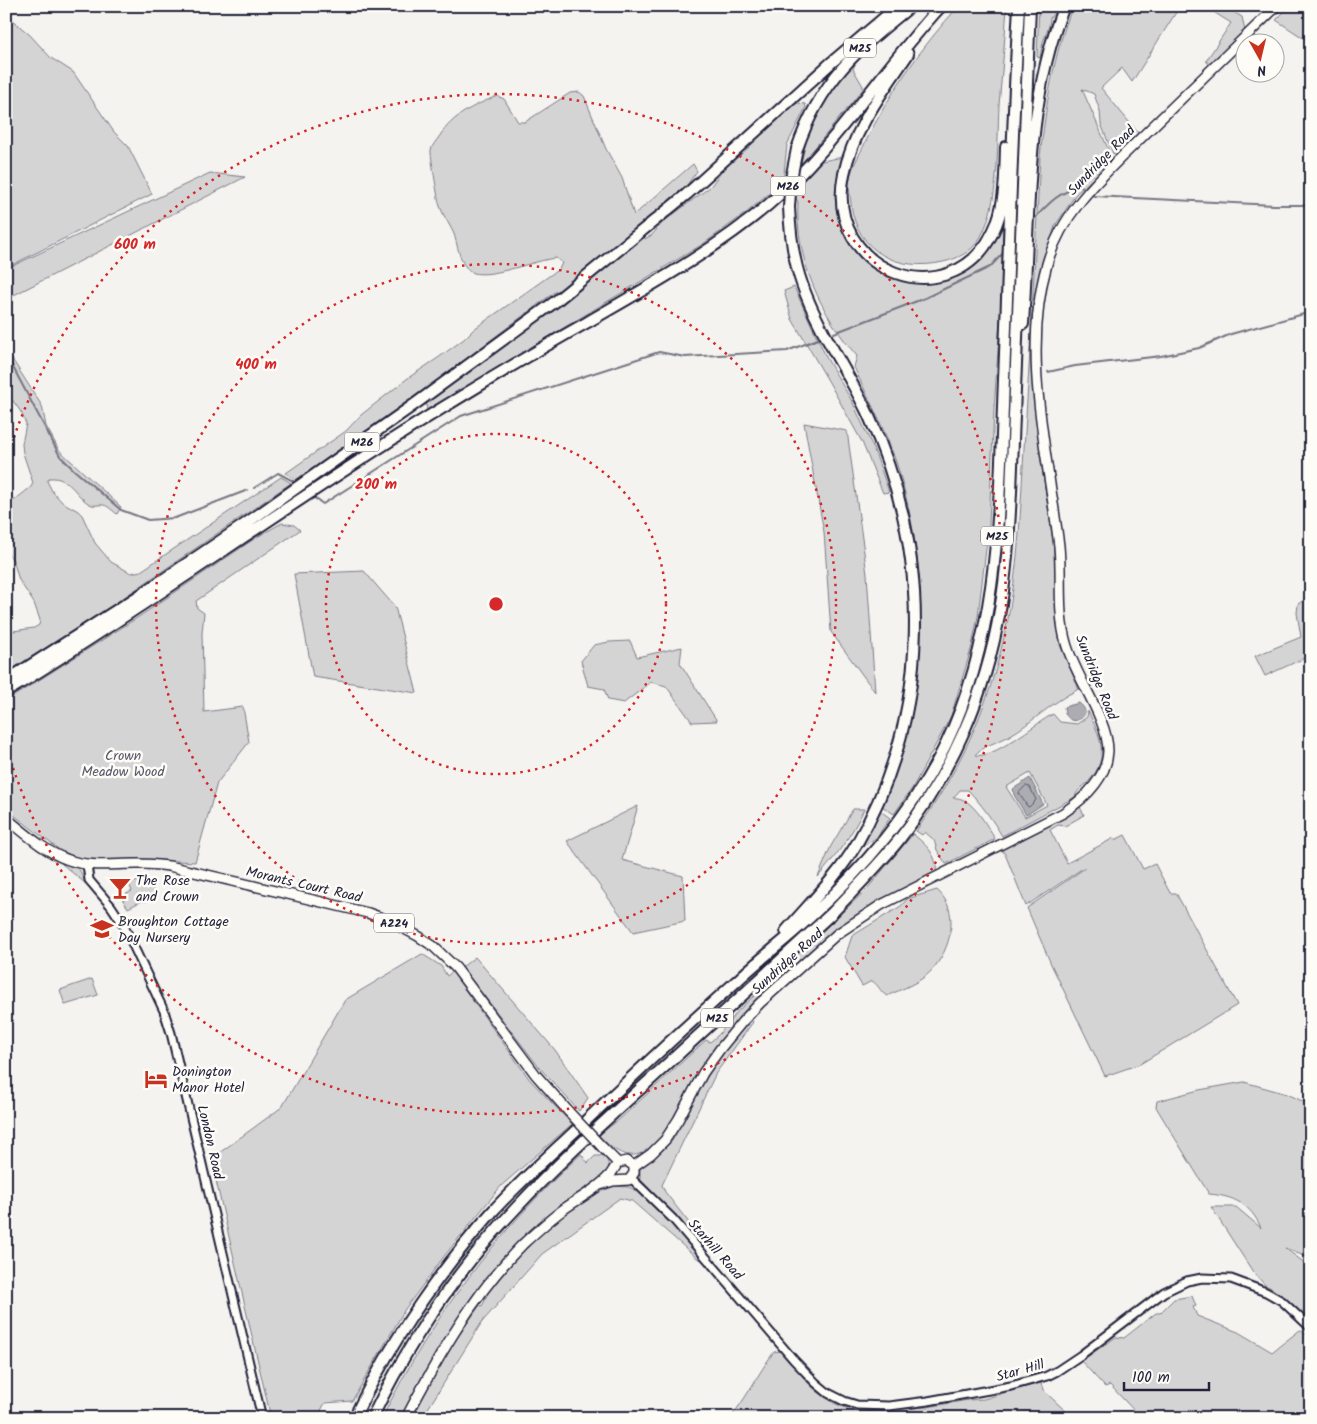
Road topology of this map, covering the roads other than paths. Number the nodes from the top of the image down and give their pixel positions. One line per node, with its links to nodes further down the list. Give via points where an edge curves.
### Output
1 (898, 6): 10 (highway, M26, via 687,194 556,301 257,516)
2 (911, 6): 14 (highway, M25, bridge, via 865,43 835,75 812,112 797,149 789,207 792,248 803,285 877,434 899,498 908,536 915,603 910,687 901,732 868,822 836,874)
3 (1019, 6): 8 (highway, M25)
4 (1030, 6): 9 (highway, M25)
5 (1064, 6): 9 (highway, M25, via 1046,65 1035,131 1020,379)
6 (1277, 6): 16 (main road, Sundridge Road, via 1087,192 1062,227 1047,263 1038,309 1037,374 1059,546 1063,626 1070,656 1096,712 1108,750 1104,768 1095,785 1063,813 882,905 837,934 742,1022 703,1074 665,1140)
7 (939, 9): 8 (highway, M25, via 866,120 854,143 844,175 842,201 849,231 867,256 893,272 923,278 946,274 973,259 992,235 1003,198); 11 (highway, M26, via 807,167 767,205 732,232 663,278 395,438)
8 (1017, 46): 14 (highway, M25, via 998,524 991,592 978,659 946,744 908,808 854,874)
9 (1013, 432): 23 (highway, M25, via 1006,564 993,647 966,728 927,800 899,840 847,897 576,1148 495,1230 421,1330)
10 (6, 681)
11 (6, 692)
12 (6, 818): 13 (main road, A224, via 56,854)
13 (87, 864): 15 (main road, Morants Court Road / A224, bridge, via 169,866 368,913 404,927 433,946 456,968 536,1075); 21 (street, London Road, via 89,880 123,924 171,1033)
14 (770, 951): 22 (highway, M25, via 494,1210 415,1311 386,1356)
15 (616, 1166): 16 (main road, via 627,1160); 17 (main road, via 616,1175); 18 (main road)
16 (634, 1166): 17 (main road, via 634,1173)
17 (627, 1179): 18 (main road); 20 (street, Starhill Road, via 673,1219)
18 (600, 1185): 24 (main road, via 546,1223 504,1265 452,1337)
19 (1311, 1328): 20 (street, Star Hill, via 1282,1301 1266,1292 1231,1279 1202,1278 1164,1292 1081,1356 1047,1376 970,1395 873,1406 857,1405 828,1393)
20 (777, 1340)
21 (262, 1418)
22 (354, 1418)
23 (372, 1418)
24 (406, 1418)

